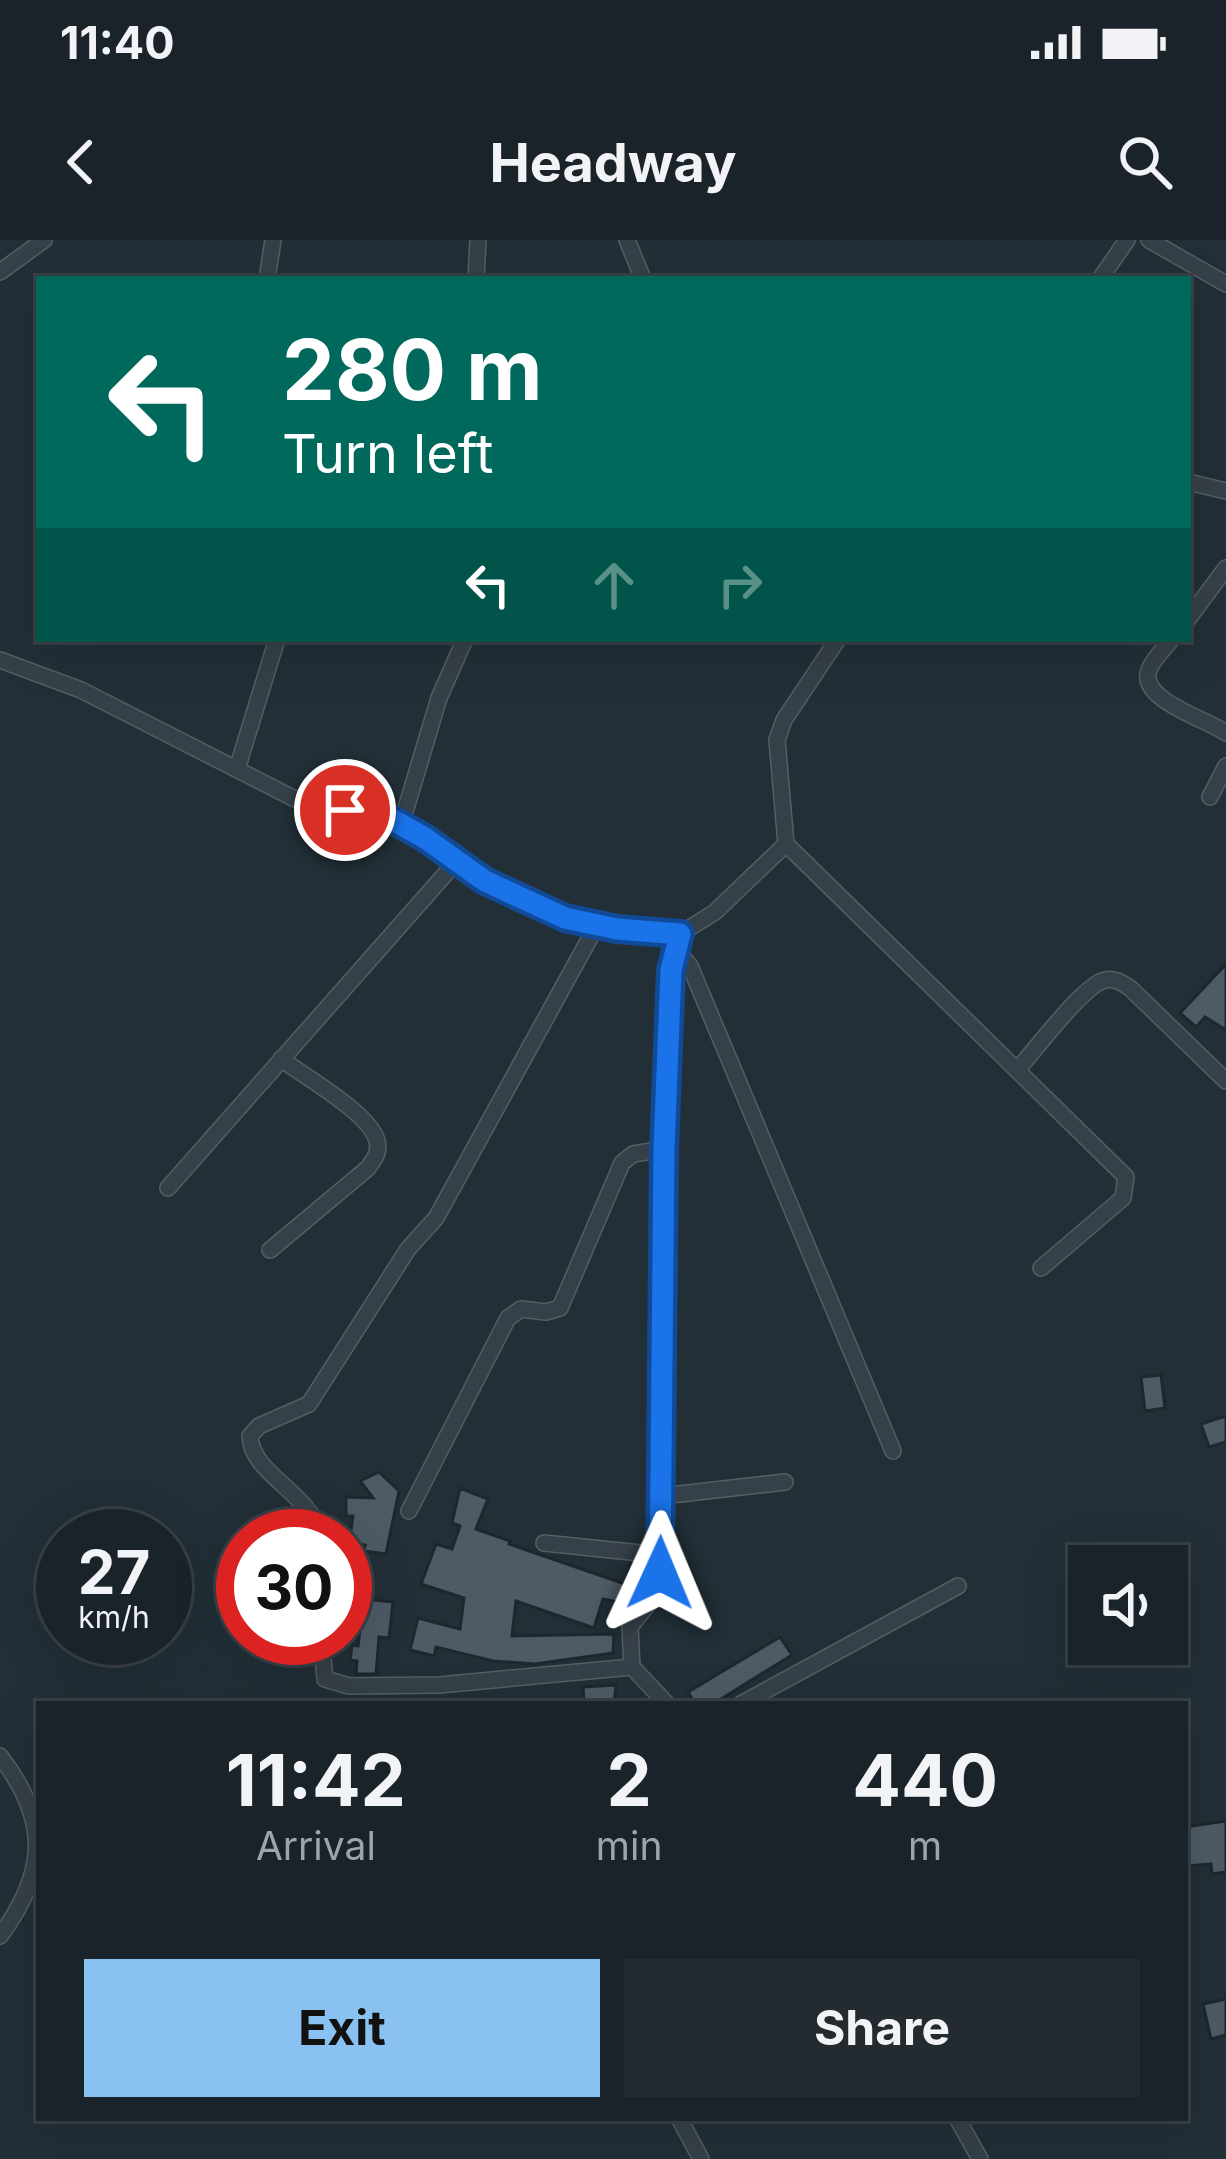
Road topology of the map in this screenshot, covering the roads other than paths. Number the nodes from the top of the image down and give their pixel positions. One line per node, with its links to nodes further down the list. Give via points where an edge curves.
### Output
1 (44, 240): 7 (street)
2 (273, 240): 8 (street)
3 (478, 240): 9 (street)
4 (627, 240): 10 (street)
5 (1127, 240): 11 (street)
6 (1149, 240): 12 (street)
7 (0, 272)
8 (267, 276)
9 (476, 276)
10 (642, 276)
11 (1102, 276)
12 (1226, 284)
13 (1191, 483): 14 (street)
14 (1226, 491)
15 (1226, 568): 16 (street)
16 (1191, 615)
17 (276, 642): 24 (street)
18 (464, 642): 26 (street)
19 (836, 642): 27 (street, via 777,740)
20 (1170, 642): 22 (street, via 1148,672 1148,686)
21 (0, 661): 24 (street, via 81,690)
22 (1226, 733)
23 (1226, 766): 25 (street)
24 (237, 769): 26 (street, via 309,803)
25 (1210, 797)
26 (401, 825): 28 (street)
27 (786, 844): 30 (street); 33 (street)
28 (456, 862): 29 (street, via 526,902); 32 (street)
29 (597, 925): 30 (street); 42 (street, via 436,1218 309,1404 250,1436 254,1454)
30 (680, 934): 31 (street)
31 (673, 952): 35 (street); 39 (street, via 689,966)
32 (281, 1059): 36 (street); 37 (street, via 362,1119 378,1153)
33 (1018, 1069): 34 (street, via 1086,993 1113,980); 38 (street, via 1128,1185 1124,1198)
34 (1226, 1081)
35 (664, 1149): 41 (street); 43 (street, via 622,1163 560,1308 520,1309 508,1318)
36 (168, 1188)
37 (270, 1250)
38 (1041, 1268)
39 (893, 1451)
40 (785, 1482): 41 (street)
41 (662, 1496): 45 (street)
42 (308, 1509)
43 (409, 1511)
44 (544, 1543): 45 (street)
45 (660, 1555): 48 (street, via 654,1597 630,1627)
46 (958, 1586): 50 (street)
47 (324, 1665): 48 (street, via 325,1679 349,1686)
48 (632, 1667): 49 (street)
49 (664, 1701)
50 (747, 1701)
51 (0, 1756): 52 (street, via 20,1782)
52 (36, 1828)
53 (36, 1865): 54 (street)
54 (0, 1936)
55 (681, 2121): 57 (street)
56 (958, 2121): 58 (street)
57 (701, 2159)
58 (980, 2159)

